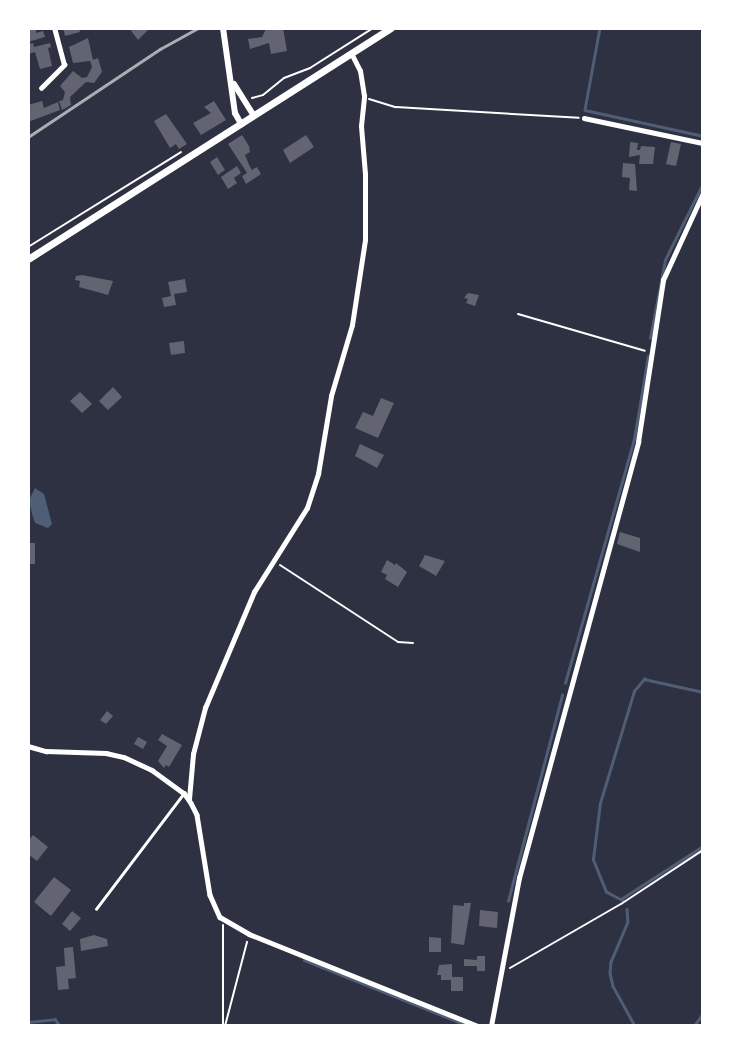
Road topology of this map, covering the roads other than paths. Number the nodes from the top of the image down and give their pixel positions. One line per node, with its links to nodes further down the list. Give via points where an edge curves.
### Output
1 (54, 28): 6 (street, via 64,65)
2 (223, 28): 5 (street)
3 (391, 28): 4 (main road)
4 (351, 53): 7 (main road); 15 (street, via 365,96 361,127 365,240 356,303 307,508 254,592 205,708 193,754)
5 (232, 82): 7 (street); 9 (street, via 234,113)
6 (41, 88)
7 (253, 115): 9 (main road)
8 (583, 118): 10 (street)
9 (241, 124): 12 (main road)
10 (703, 143)
11 (703, 193): 18 (street, via 666,271 638,442 519,878)
12 (28, 259)
13 (28, 746): 14 (street, via 124,757)
14 (184, 793): 15 (street); 16 (lane)
15 (189, 799): 17 (street, via 197,815 210,895 225,921)
16 (96, 909)
17 (478, 1026)
18 (491, 1026)

